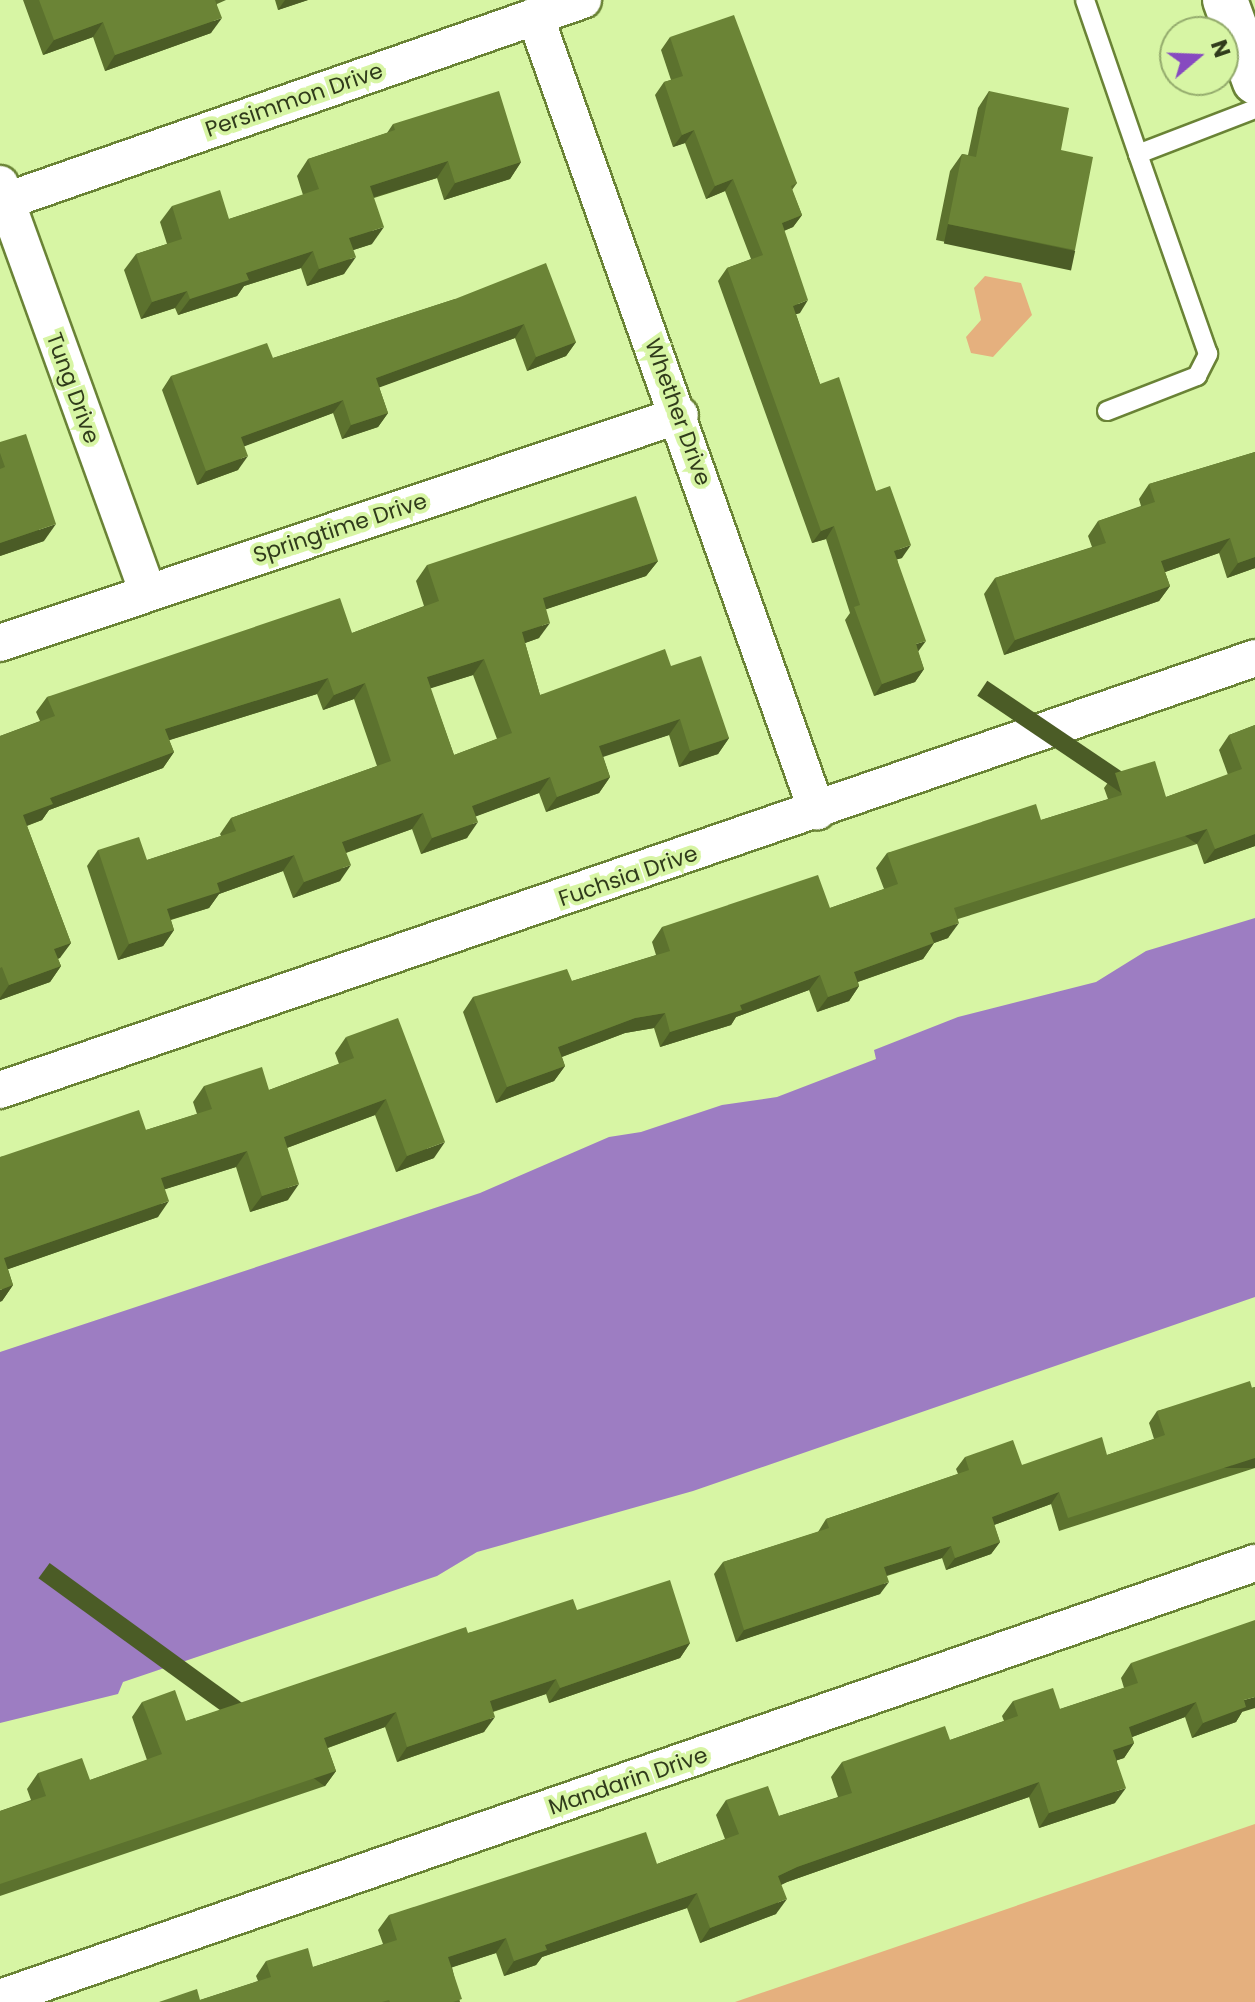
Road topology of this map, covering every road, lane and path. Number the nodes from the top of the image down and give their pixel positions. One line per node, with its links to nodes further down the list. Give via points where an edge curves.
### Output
1 (583, 0): 4 (street, Persimmon Drive)
2 (1085, 0): 7 (lane)
3 (1225, 0): 5 (street)
4 (535, 16): 8 (street, Persimmon Drive); 10 (street, Whether Drive)
5 (1255, 82)
6 (1255, 109): 7 (lane)
7 (1138, 154): 9 (lane, via 1208,354 1197,376)
8 (3, 192): 11 (street, Tung Drive)
9 (1107, 411)
10 (680, 415): 11 (street, Springtime Drive); 14 (street, Whether Drive)
11 (147, 591): 12 (street, Springtime Drive)
12 (0, 643)
13 (1255, 658): 14 (street, Fuchsia Drive)
14 (817, 811): 15 (street, Fuchsia Drive)
15 (0, 1090)
16 (1255, 1563): 17 (street, Mandarin Drive)
17 (0, 1998)

